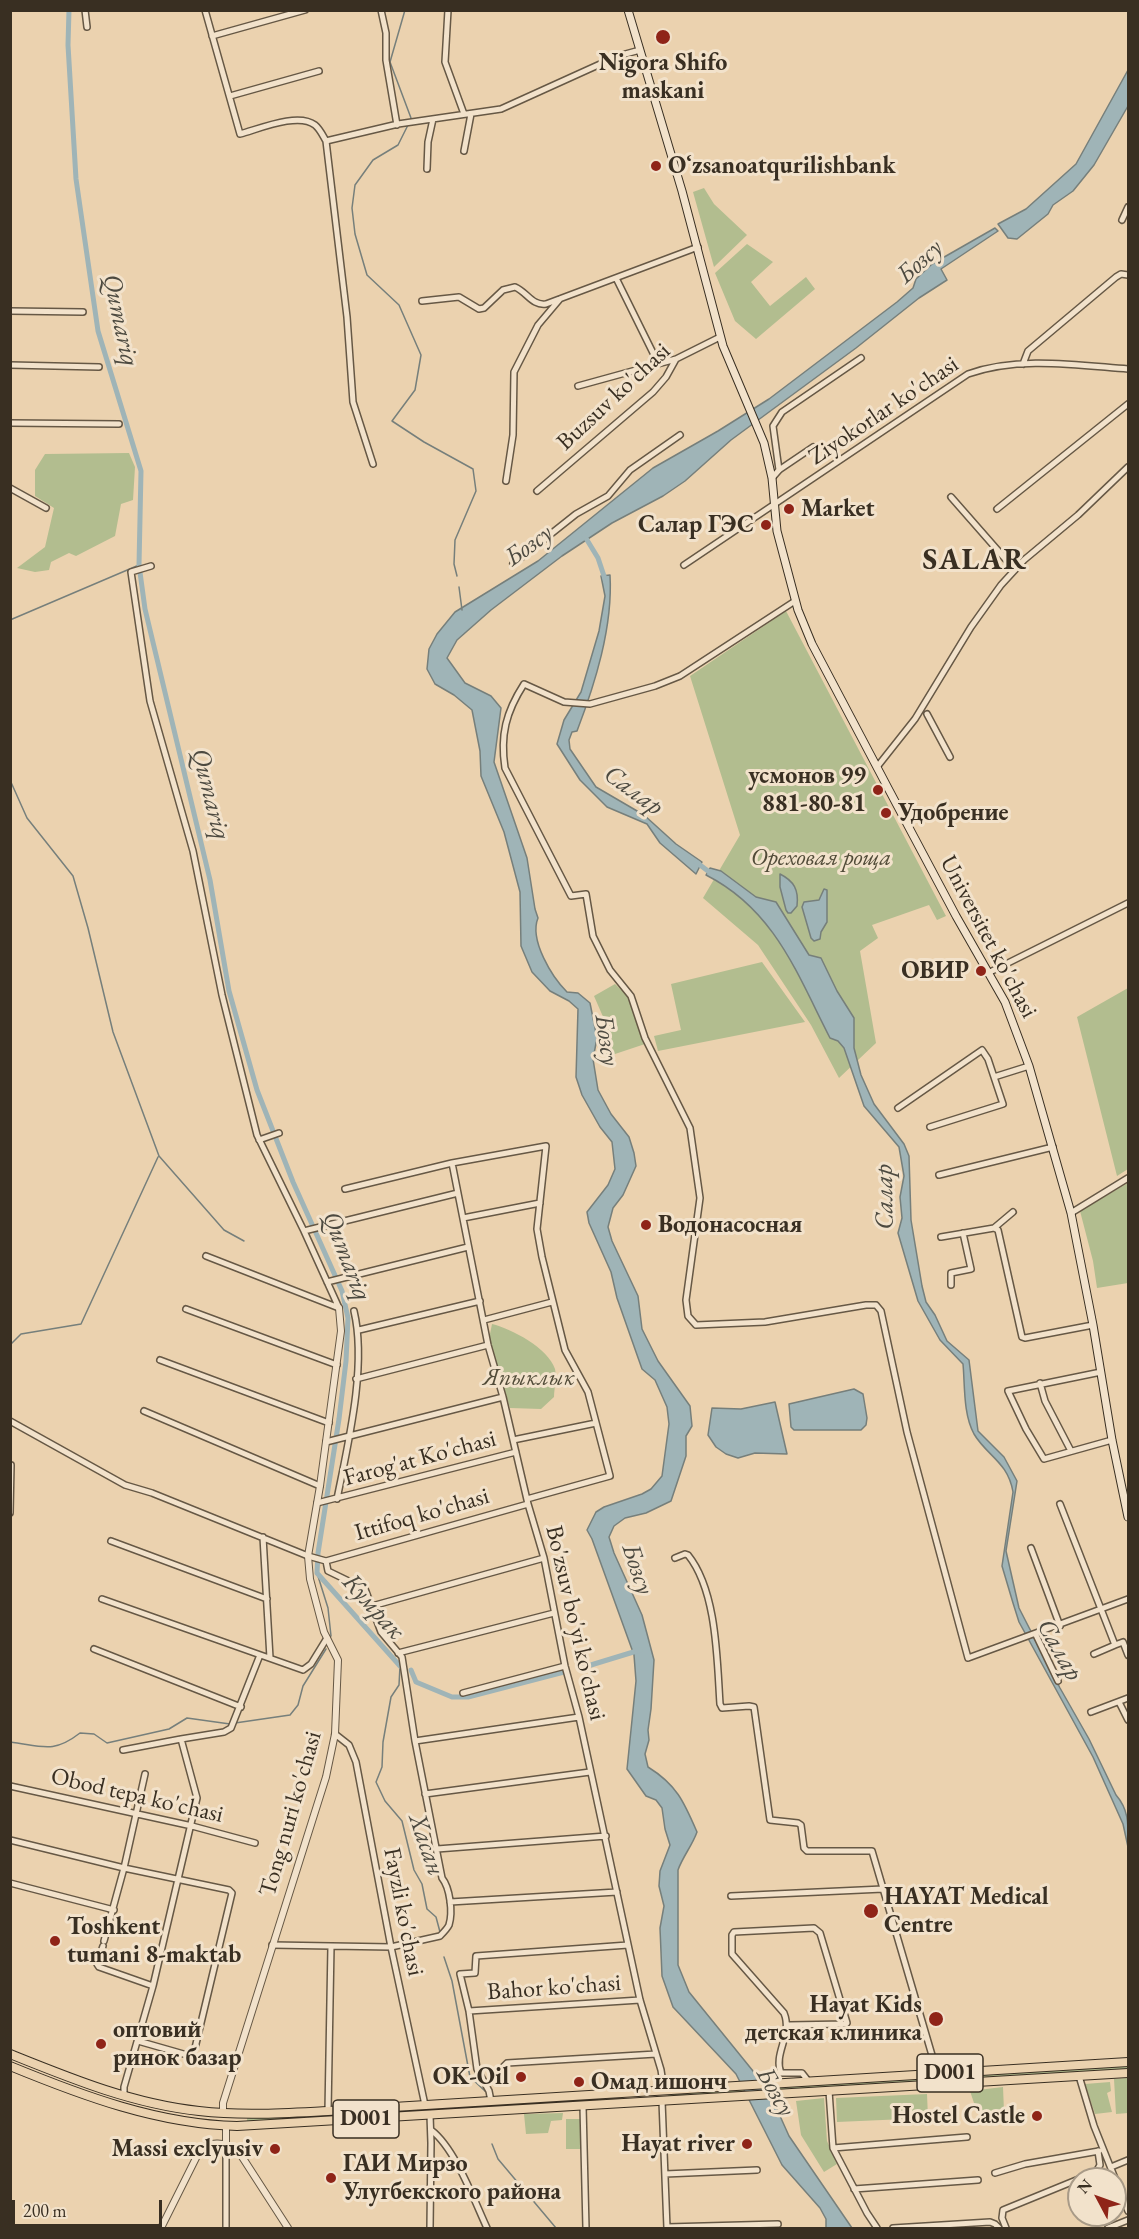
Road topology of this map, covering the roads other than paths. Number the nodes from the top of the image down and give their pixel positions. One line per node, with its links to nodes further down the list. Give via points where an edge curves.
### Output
1 (85, 10): 7 (street)
2 (205, 10): 8 (street)
3 (305, 10): 8 (street)
4 (381, 10): 14 (street)
5 (448, 10): 12 (street, via 445,62)
6 (628, 10): 9 (main road)
7 (87, 27)
8 (212, 36): 11 (street)
9 (640, 50): 12 (street, via 618,56 501,109); 20 (main road)
10 (318, 71): 11 (street)
11 (230, 96): 15 (street, via 240,134 306,120 317,126)
12 (467, 114): 13 (street); 16 (street)
13 (433, 119): 14 (street); 17 (street)
14 (398, 124): 15 (street)
15 (326, 141): 41 (street, via 353,402)
16 (464, 152)
17 (427, 169)
18 (1128, 207): 19 (street)
19 (1122, 220)
20 (698, 247): 22 (street); 27 (main road)
21 (1128, 275): 31 (street, via 1116,277 1028,351)
22 (616, 278): 23 (street); 30 (street)
23 (561, 298): 24 (street, via 540,305 515,287 502,290 479,309 459,297); 45 (street, via 538,325 514,372 513,435)
24 (422, 302)
25 (10, 311): 26 (street)
26 (83, 312)
27 (720, 337): 29 (street, Buzsuv ko'chasi); 44 (main road, Universitet ko'chasi, via 761,432)
28 (861, 358): 43 (street, Ziyokorlar ko'chasi, via 776,419 773,426)
29 (676, 359): 30 (street); 47 (street, Buzsuv ko'chasi, via 653,392)
30 (658, 363): 35 (street)
31 (1023, 364): 34 (street, Ziyokorlar ko'chasi); 49 (street, Ziyokorlar ko'chasi, via 968,374)
32 (10, 365): 33 (street)
33 (99, 367)
34 (1128, 369)
35 (578, 386)
36 (1128, 404): 51 (street)
37 (10, 423): 38 (street)
38 (119, 424)
39 (680, 435): 52 (street, via 630,470 608,496 576,514)
40 (813, 447): 43 (street)
41 (373, 464)
42 (1128, 466): 55 (street)
43 (779, 470): 44 (street)
44 (772, 478): 49 (main road, Universitet ko'chasi)
45 (506, 481)
46 (10, 488): 50 (street)
47 (537, 491)
48 (951, 497): 55 (street)
49 (774, 504): 53 (street, Ziyokorlar ko'chasi); 56 (main road, Universitet ko'chasi)
50 (46, 508)
51 (997, 508)
52 (513, 564)
53 (684, 565)
54 (151, 567): 67 (street, via 131,572 150,701 193,851 222,994)
55 (1015, 570): 59 (street, via 976,621 915,719)
56 (795, 602): 59 (main road, Universitet ko'chasi, via 812,644); 134 (street, via 680,676 655,686 590,704 564,702 524,684 506,720 502,749 505,768 563,884 571,896 586,894 593,936 610,970 631,996 645,1038 690,1128 700,1198 686,1300 688,1316 696,1325 765,1322 876,1305 881,1311 907,1432 968,1658)
57 (927, 714): 58 (street)
58 (950, 757)
59 (877, 767): 61 (main road, Universitet ko'chasi)
60 (1128, 903): 61 (street)
61 (988, 973): 62 (main road, Universitet ko'chasi, via 1005,1002)
62 (1029, 1066): 63 (street); 68 (main road, Universitet ko'chasi)
63 (994, 1077): 64 (street, via 982,1050); 65 (street, via 1003,1104)
64 (898, 1108)
65 (930, 1127)
66 (279, 1133): 67 (street)
67 (261, 1139): 79 (street)
68 (1053, 1148): 70 (street); 76 (main road, Universitet ko'chasi)
69 (453, 1163): 72 (street); 73 (street, Bo'zsuv bo'yi ko'chasi); 74 (street, via 546,1146)
70 (939, 1175)
71 (1128, 1178): 76 (street)
72 (345, 1188)
73 (458, 1193): 77 (street, Bo'zsuv bo'yi ko'chasi); 79 (street)
74 (540, 1203): 77 (street); 87 (street, via 537,1229)
75 (1013, 1212): 78 (street)
76 (1071, 1213): 92 (main road, Universitet ko'chasi)
77 (463, 1218): 82 (street, Bo'zsuv bo'yi ko'chasi)
78 (994, 1228): 80 (street); 92 (street, via 998,1230 1022,1337)
79 (306, 1231): 84 (street)
80 (963, 1233): 81 (street); 85 (street, via 971,1269 951,1273)
81 (941, 1237)
82 (468, 1247): 84 (street); 86 (street, Bo'zsuv bo'yi ko'chasi)
83 (206, 1256): 88 (street)
84 (329, 1282): 88 (street)
85 (951, 1285)
86 (480, 1301): 91 (street, Bo'zsuv bo'yi ko'chasi); 93 (street)
87 (552, 1302): 91 (street); 104 (street, via 565,1350 588,1392)
88 (339, 1308): 96 (street, Tong nuri ko'chasi)
89 (186, 1309): 96 (street)
90 (354, 1311): 93 (street)
91 (484, 1320): 94 (street, Bo'zsuv bo'yi ko'chasi)
92 (1093, 1325): 97 (main road, Universitet ko'chasi)
93 (359, 1330): 98 (street)
94 (488, 1345): 98 (street); 100 (street, Bo'zsuv bo'yi ko'chasi)
95 (160, 1360): 103 (street)
96 (337, 1365): 103 (street, Tong nuri ko'chasi)
97 (1101, 1372): 99 (street); 107 (main road, Universitet ko'chasi)
98 (356, 1379): 105 (street)
99 (1040, 1383): 109 (street); 109 (street, via 1008,1390 1044,1460)
100 (504, 1397): 105 (street); 106 (street, Bo'zsuv bo'yi ko'chasi)
101 (144, 1411): 112 (street)
102 (10, 1421): 120 (street, via 125,1485)
103 (329, 1423): 108 (street, Tong nuri ko'chasi)
104 (596, 1423): 106 (street); 114 (street, Ittifoq ko'chasi, via 610,1476)
105 (347, 1439): 108 (street); 113 (street)
106 (513, 1440): 110 (street, Bo'zsuv bo'yi ko'chasi)
107 (1112, 1440): 109 (street); 117 (main road, Universitet ko'chasi)
108 (326, 1442): 112 (street, Tong nuri ko'chasi)
109 (1071, 1451)
110 (516, 1452): 113 (street, Farog'at Ko'chasi); 114 (street, Bo'zsuv bo'yi ko'chasi)
111 (11, 1465): 118 (street)
112 (320, 1486): 115 (street, Tong nuri ko'chasi)
113 (335, 1500): 115 (street, Farog'at Ko'chasi)
114 (528, 1502): 124 (street, Bo'zsuv bo'yi ko'chasi); 126 (street, Ittifoq ko'chasi)
115 (317, 1503): 123 (street, Tong nuri ko'chasi)
116 (1060, 1504): 131 (street)
117 (1127, 1507): 119 (main road, Universitet ko'chasi)
118 (10, 1513)
119 (1128, 1517)
120 (263, 1538): 123 (street); 128 (street)
121 (111, 1541): 128 (street)
122 (1032, 1548): 133 (street)
123 (310, 1556): 126 (street); 135 (street, Tong nuri ko'chasi, via 310,1579)
124 (544, 1558): 130 (street); 132 (street, Bo'zsuv bo'yi ko'chasi)
125 (675, 1558): 169 (street, via 688,1555 707,1597 722,1708 754,1707 770,1820 798,1823 807,1851 872,1851)
126 (323, 1560): 130 (street, via 328,1571 366,1589)
127 (102, 1599): 140 (street)
128 (267, 1599): 142 (street)
129 (1128, 1599): 131 (street)
130 (372, 1606): 138 (street, via 381,1632)
131 (1101, 1610): 133 (street); 136 (street)
132 (554, 1613): 138 (street); 143 (street, Bo'zsuv bo'yi ko'chasi)
133 (1060, 1626): 134 (street)
134 (1036, 1635): 144 (street)
135 (327, 1638): 142 (street, via 303,1670); 152 (street, Tong nuri ko'chasi, via 338,1660)
136 (1114, 1645): 139 (street); 141 (street, via 1123,1642)
137 (94, 1648): 148 (street)
138 (398, 1653): 154 (street, via 402,1657)
139 (1094, 1654)
140 (260, 1655): 142 (street); 148 (street)
141 (1128, 1655)
142 (270, 1658)
143 (565, 1666): 145 (street); 150 (street, Bo'zsuv bo'yi ko'chasi)
144 (1058, 1681)
145 (464, 1693)
146 (1128, 1698): 147 (street)
147 (1119, 1702): 149 (street); 151 (street)
148 (241, 1707): 153 (street, via 231,1728 224,1732)
149 (1091, 1712)
150 (579, 1718): 154 (street); 156 (street, Bo'zsuv bo'yi ko'chasi)
151 (1128, 1720)
152 (335, 1734): 174 (street, Tong nuri ko'chasi, via 326,1777); 177 (street, Fayzli ko'chasi, via 349,1745 356,1762)
153 (181, 1739): 155 (street); 161 (street, via 197,1798)
154 (415, 1741): 159 (street)
155 (123, 1750)
156 (590, 1772): 159 (street); 162 (street, Bo'zsuv bo'yi ko'chasi)
157 (145, 1774): 160 (street)
158 (10, 1786): 160 (street, Obod tepa ko'chasi)
159 (425, 1794): 165 (street)
160 (137, 1815): 161 (street, Obod tepa ko'chasi); 166 (street)
161 (192, 1826): 164 (street, Obod tepa ko'chasi); 167 (street)
162 (606, 1836): 165 (street); 170 (street, Bo'zsuv bo'yi ko'chasi)
163 (10, 1840): 166 (street)
164 (255, 1843)
165 (437, 1849): 172 (street)
166 (124, 1868): 167 (street); 173 (street)
167 (179, 1879): 178 (street); 182 (street, via 232,1893 195,2048 187,2055)
168 (10, 1883): 173 (street)
169 (883, 1889): 171 (street); 188 (street)
170 (616, 1892): 172 (street); 175 (street, Bo'zsuv bo'yi ko'chasi)
171 (731, 1896)
172 (450, 1902): 177 (street, via 450,1923 440,1936)
173 (114, 1910): 178 (street, via 99,1968)
174 (272, 1945): 176 (street); 203 (street, Tong nuri ko'chasi)
175 (628, 1945): 179 (street, Bo'zsuv bo'yi ko'chasi); 180 (street, via 476,1956 475,1973 460,1974)
176 (331, 1946): 177 (street); 202 (street)
177 (391, 1947): 199 (street, Fayzli ko'chasi)
178 (153, 1986): 182 (street)
179 (640, 2001): 180 (street, Bahor ko'chasi); 184 (street, Bo'zsuv bo'yi ko'chasi)
180 (469, 2011): 197 (street, via 477,2069)
181 (789, 2025): 181 (street, via 784,2013 732,1954 734,1932 814,1928 820,1933 847,2024); 191 (street, via 778,2065 781,2073 802,2073)
182 (138, 2041): 196 (street)
183 (10, 2054): 196 (highway, D001)
184 (656, 2054): 190 (street, via 507,2063 503,2067); 193 (street, Bo'zsuv bo'yi ko'chasi)
185 (1128, 2062): 188 (highway, D001)
186 (10, 2066): 205 (highway, D001, via 133,2110)
187 (1128, 2073): 189 (highway, D001)
188 (937, 2074): 191 (highway, D001); 192 (street)
189 (1079, 2076): 192 (highway, D001); 210 (street)
190 (504, 2079)
191 (809, 2082): 193 (highway, D001)
192 (938, 2084): 194 (highway, D001)
193 (664, 2090): 195 (highway, D001)
194 (829, 2091): 198 (highway, D001); 209 (street)
195 (565, 2096): 197 (highway, D001); 201 (highway)
196 (124, 2097): 203 (highway, D001, via 179,2109)
197 (491, 2101): 199 (highway, D001)
198 (662, 2101): 200 (highway, D001); 215 (street)
199 (425, 2105): 202 (highway, D001)
200 (583, 2106): 201 (highway, D001); 227 (street)
201 (566, 2107): 204 (highway, D001)
202 (328, 2111): 203 (highway, D001)
203 (223, 2113): 205 (highway)
204 (430, 2115): 205 (highway, D001); 206 (street)
205 (226, 2126): 208 (street)
206 (431, 2130): 225 (street); 226 (street, via 450,2151)
207 (967, 2138): 209 (street)
208 (226, 2144): 222 (street, via 206,2145 198,2152); 223 (street); 224 (street, via 237,2150)
209 (833, 2148): 217 (street)
210 (1101, 2150): 212 (street); 214 (street); 231 (street, via 1096,2172 1003,2210)
211 (1128, 2160): 212 (street)
212 (1111, 2167)
213 (757, 2170): 215 (street)
214 (995, 2173)
215 (665, 2174): 221 (street)
216 (978, 2180): 217 (street)
217 (854, 2189): 228 (street)
218 (1128, 2220): 232 (street)
219 (778, 2224): 221 (street)
220 (939, 2227): 229 (street); 230 (street, via 990,2222)
221 (667, 2228)
222 (161, 2229)
223 (226, 2229)
224 (288, 2229)
225 (430, 2229)
226 (488, 2229)
227 (586, 2229)
228 (878, 2229)
229 (894, 2229)
230 (999, 2229)
231 (1006, 2229)
232 (1108, 2229)

